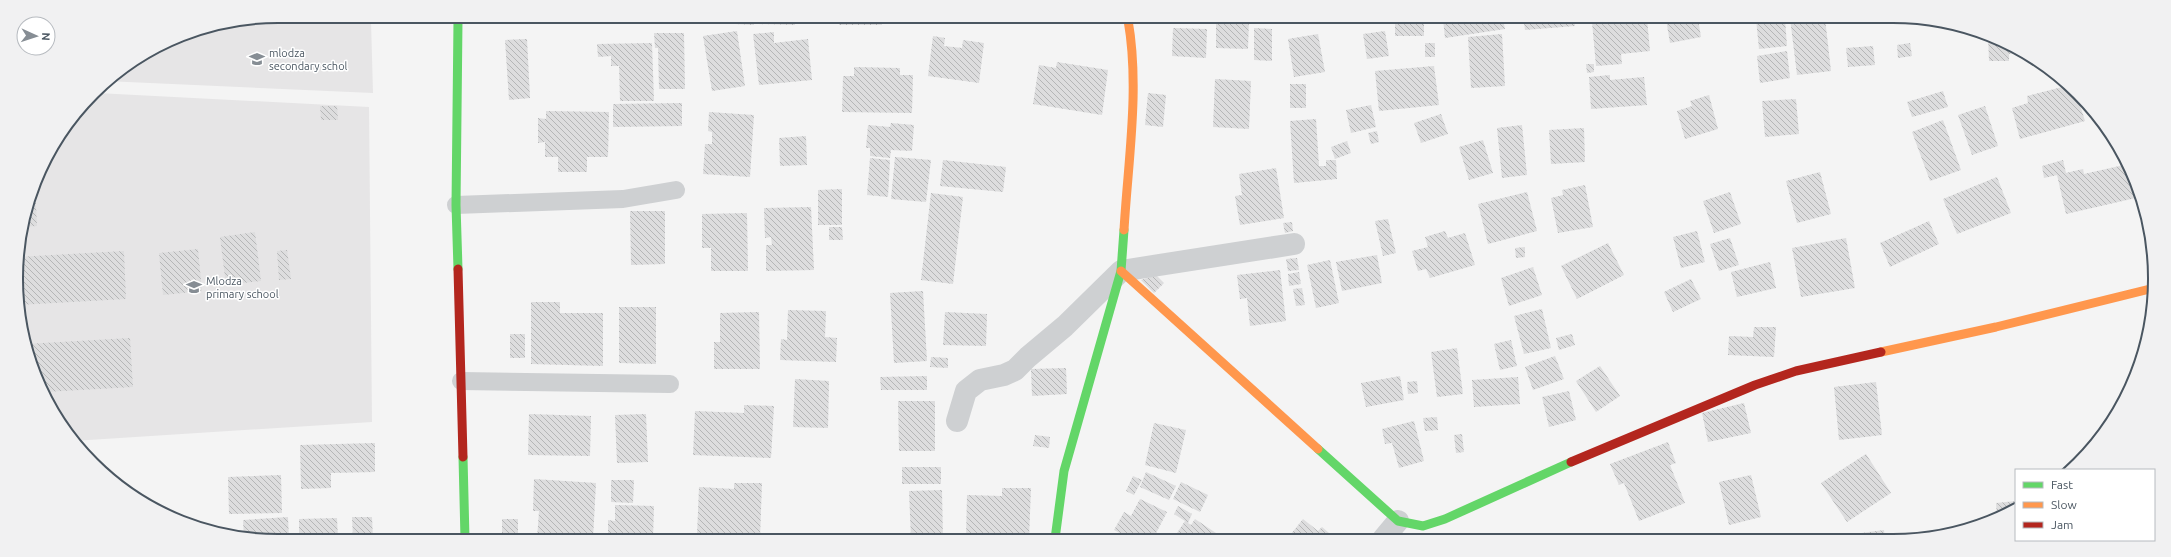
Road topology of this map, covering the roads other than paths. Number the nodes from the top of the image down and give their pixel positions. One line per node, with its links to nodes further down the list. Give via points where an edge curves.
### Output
1 (458, 23): 4 (street)
2 (1129, 23): 6 (street, via 1133,88)
3 (676, 190): 4 (lane, via 623,199)
4 (456, 205): 8 (street)
5 (1294, 244): 6 (street)
6 (1121, 271): 10 (street, via 1015,370 980,380 966,391); 11 (street); 13 (street, via 1064,471)
7 (2147, 290): 11 (street, via 1996,328 1796,371 1615,442 1444,519 1423,526)
8 (461, 381): 9 (lane); 12 (street)
9 (670, 384)
10 (957, 421)
11 (1398, 522): 14 (street)
12 (465, 534)
13 (1056, 534)
14 (1387, 534)

